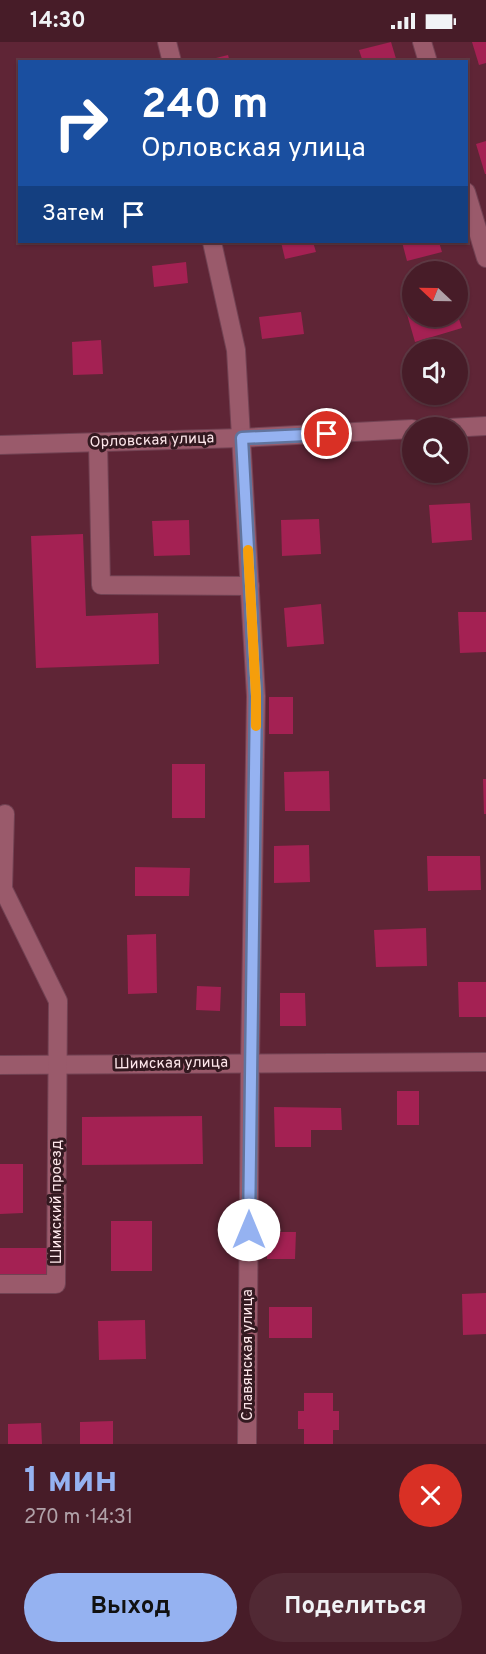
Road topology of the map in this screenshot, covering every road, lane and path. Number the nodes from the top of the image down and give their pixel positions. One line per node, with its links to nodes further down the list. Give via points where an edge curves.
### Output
1 (167, 42): 3 (street)
2 (422, 42): 4 (street)
3 (172, 60)
4 (427, 60)
5 (468, 199): 7 (street)
6 (212, 243): 11 (street, Славянская улица, via 236,350)
7 (486, 258)
8 (486, 426): 9 (street)
9 (468, 427)
10 (402, 430): 11 (street, Орловская улица)
11 (242, 438): 12 (street, Орловская улица); 14 (street, Славянская улица)
12 (98, 442): 13 (street, Орловская улица); 14 (street, via 101,585)
13 (0, 445)
14 (250, 586): 17 (street, Славянская улица, via 256,696)
15 (5, 814): 19 (street, via 3,889 58,1001)
16 (486, 1062): 17 (street, Шимская улица)
17 (250, 1063): 19 (street, Шимская улица); 21 (street, Славянская улица)
18 (0, 1065): 19 (street, Шимская улица)
19 (57, 1065): 20 (street, Шимский проезд, via 56,1284)
20 (0, 1284)
21 (247, 1444)

